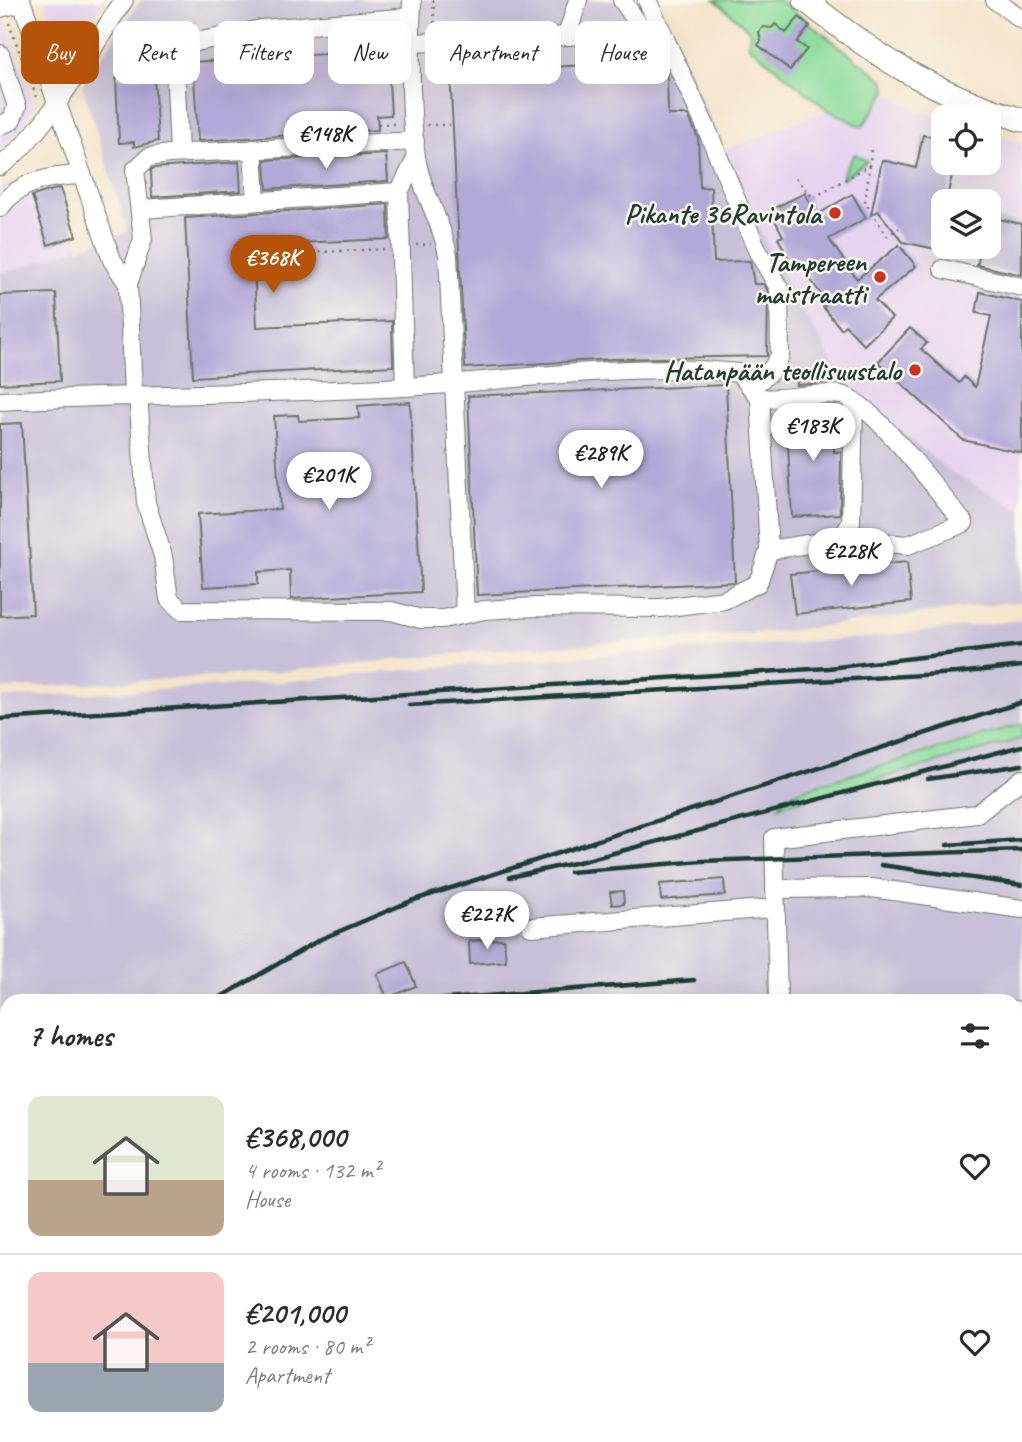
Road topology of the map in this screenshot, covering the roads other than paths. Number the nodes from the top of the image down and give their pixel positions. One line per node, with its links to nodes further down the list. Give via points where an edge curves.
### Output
1 (124, 0): 14 (street)
2 (578, 0): 11 (street)
3 (622, 0): 11 (street, via 639,25 635,33)
4 (647, 0): 33 (street, via 758,252 779,288 780,356)
5 (995, 0): 10 (street)
6 (21, 1): 8 (street); 14 (street)
7 (807, 1): 15 (main road, via 857,42 910,76 948,95)
8 (2, 8)
9 (412, 9): 12 (street); 19 (street, via 186,44 175,64)
10 (1022, 20)
11 (567, 36): 12 (street)
12 (411, 43): 17 (street)
13 (0, 54): 16 (street, via 17,107 11,121)
14 (57, 101): 21 (street); 22 (street)
15 (1022, 120)
16 (0, 125)
17 (415, 141): 18 (street); 20 (street)
18 (253, 149): 19 (street); 25 (street)
19 (179, 153): 27 (street, via 149,157 135,170)
20 (416, 159): 24 (street); 31 (street, via 444,236)
21 (3, 164): 23 (street)
22 (82, 175): 23 (street); 29 (street, via 112,260)
23 (22, 187): 26 (street)
24 (399, 192): 25 (street); 32 (street)
25 (256, 201): 27 (street)
26 (0, 208)
27 (141, 209): 29 (street, via 142,239)
28 (943, 269): 30 (street)
29 (128, 284): 34 (street)
30 (1022, 287)
31 (454, 382): 32 (street); 33 (street, via 670,369 739,373); 39 (street)
32 (405, 387): 34 (street)
33 (756, 392): 36 (street, via 782,400 830,394 845,396); 38 (street)
34 (136, 394): 35 (street); 39 (street, via 146,503 163,556 169,599 181,610 391,611 432,619)
35 (0, 401)
36 (855, 404): 37 (street, via 851,523); 37 (street, via 918,464 964,523 908,545)
37 (841, 539): 38 (street)
38 (769, 550): 39 (street, via 758,583 724,600 661,608 536,607)
39 (465, 614)
40 (1022, 779): 41 (street, via 977,814 774,838)
41 (775, 889): 42 (street); 43 (street, via 872,888)
42 (776, 908): 44 (street); 45 (street)
43 (1022, 909)
44 (531, 927)
45 (778, 994)

